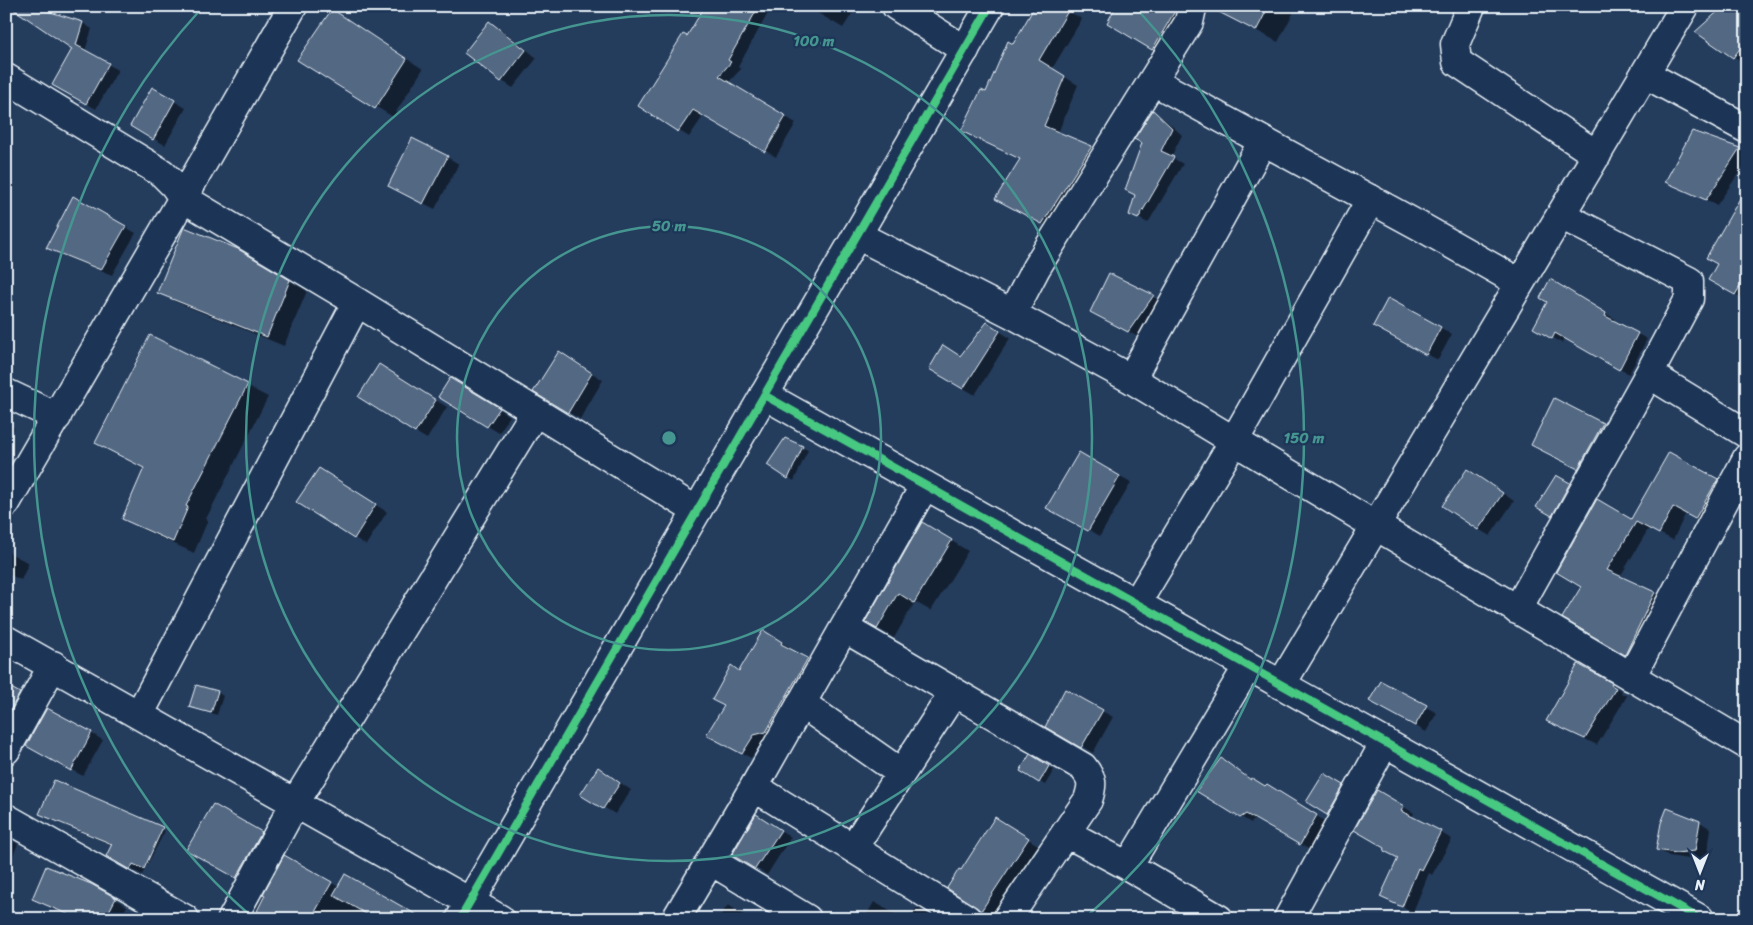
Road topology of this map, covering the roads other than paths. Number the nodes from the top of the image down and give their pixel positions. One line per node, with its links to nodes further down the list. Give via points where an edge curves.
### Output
1 (293, 6): 14 (street)
2 (896, 6): 7 (street)
3 (990, 6): 7 (street)
4 (1190, 6): 10 (street, via 1189,22)
5 (1471, 6): 13 (street, via 1455,44 1457,62)
6 (1685, 6): 8 (street)
7 (965, 50): 17 (street)
8 (1645, 74): 11 (street); 13 (street)
9 (6, 78): 14 (street, via 162,173)
10 (1153, 81): 12 (street); 20 (street, via 1036,268)
11 (1747, 129)
12 (1263, 141): 15 (street); 22 (street)
13 (1597, 155): 16 (street)
14 (184, 198): 19 (street); 26 (street)
15 (1371, 199): 18 (street); 28 (street)
16 (1561, 215): 18 (street); 21 (street, via 1688,281 1688,300)
17 (857, 235): 20 (street); 24 (street)
18 (1520, 283): 33 (street)
19 (357, 302): 25 (street); 44 (street)
20 (1012, 314): 22 (street)
21 (1649, 374): 27 (street); 35 (street)
22 (1131, 379): 28 (street)
23 (6, 393): 26 (street)
24 (764, 395): 30 (street); 32 (street)
25 (535, 412): 32 (street); 50 (street)
26 (56, 417): 31 (street)
27 (1747, 434)
28 (1234, 441): 33 (street); 34 (street)
29 (1747, 458): 40 (street)
30 (926, 485): 34 (street); 36 (street)
31 (6, 503)
32 (697, 511): 56 (street)
33 (1376, 526): 35 (street); 41 (street)
34 (1136, 604): 39 (street)
35 (1517, 610): 40 (street)
36 (844, 628): 42 (street); 43 (street)
37 (6, 640): 38 (street)
38 (52, 665): 44 (street); 47 (street)
39 (1248, 666): 41 (street); 55 (street)
40 (1631, 677): 45 (street)
41 (1281, 685): 46 (street)
42 (954, 692): 48 (street); 52 (street, via 1083,767 1091,777 1088,800)
43 (801, 704): 48 (street); 49 (street)
44 (139, 715): 50 (street)
45 (1744, 736)
46 (1384, 742): 66 (street); 67 (street)
47 (6, 750)
48 (901, 773): 53 (street)
49 (754, 787): 53 (street); 54 (street)
50 (295, 803): 56 (street); 59 (street)
51 (6, 818): 58 (street)
52 (1066, 833): 55 (street); 64 (street)
53 (853, 848): 63 (street)
54 (711, 861): 61 (street); 62 (street)
55 (1128, 866): 57 (street)
56 (465, 910): 60 (street)
57 (1187, 911): 65 (street)
58 (185, 919)
59 (232, 919)
60 (500, 919)
61 (676, 919)
62 (807, 919)
63 (967, 919)
64 (1007, 919)
65 (1218, 919)
66 (1288, 919)
67 (1700, 919)

